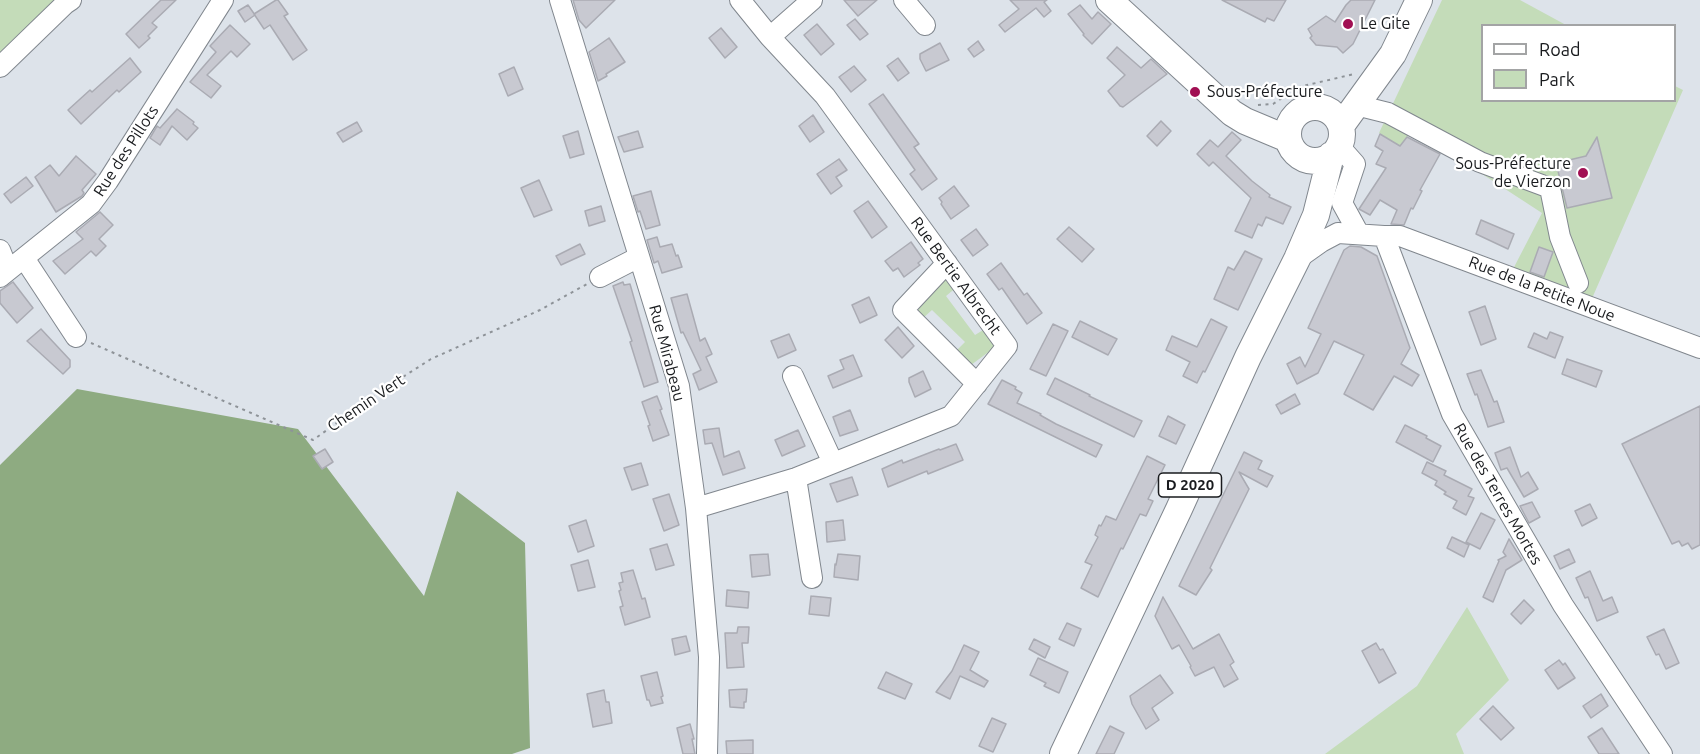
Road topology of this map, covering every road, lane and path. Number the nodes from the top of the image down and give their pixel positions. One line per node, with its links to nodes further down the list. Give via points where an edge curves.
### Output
1 (71, 0): 11 (street)
2 (223, 0): 24 (street, Rue des Pillots, via 91,204)
3 (560, 0): 23 (street, Rue Mirabeau)
4 (740, 0): 10 (street, Rue Bertie Albrecht)
5 (812, 0): 10 (street)
6 (904, 0): 9 (street)
7 (1109, 0): 15 (main road, via 1232,113)
8 (1419, 0): 12 (main road)
9 (925, 25)
10 (770, 37): 26 (street, Rue Bertie Albrecht, via 825,96)
11 (0, 67)
12 (1383, 67): 13 (main road); 14 (main road); 15 (path, via 1299,87 1273,104)
13 (1356, 105): 17 (main road); 29 (street, via 1388,113 1480,162 1550,188 1560,237)
14 (1323, 107): 16 (main road, via 1305,108); 17 (main road, via 1337,118)
15 (1247, 113): 16 (main road)
16 (1295, 138): 17 (main road, via 1317,161); 18 (main road)
17 (1337, 142): 18 (main road, D 2020); 20 (street, via 1355,164 1342,203)
18 (1317, 213): 19 (street); 25 (main road, D 2020)
19 (1338, 233): 20 (street); 25 (street)
20 (1359, 234): 21 (street)
21 (1384, 236): 31 (street, Rue de la Petite Noue, via 1400,236); 40 (street, Rue des Terres Mortes, via 1452,414 1563,605)
22 (0, 250): 27 (street)
23 (639, 257): 28 (street); 36 (street, Rue Mirabeau, via 679,386)
24 (24, 258): 27 (street, Rue des Pillots); 30 (street)
25 (1297, 259): 39 (main road, D 2020)
26 (947, 263): 33 (street, Rue Bertie Albrecht, via 1007,346); 33 (street, via 903,310)
27 (4, 273)
28 (600, 277): 30 (path, Chemin Vert, via 540,310 431,359 313,440)
29 (1578, 283)
30 (76, 337)
31 (1700, 348)
32 (793, 376): 34 (street)
33 (977, 384): 34 (street, Rue Bertie Albrecht, via 951,416)
34 (833, 463): 35 (street, Rue Bertie Albrecht)
35 (796, 478): 36 (street, Rue Bertie Albrecht); 37 (street)
36 (696, 508): 38 (street, Rue Mirabeau, via 709,657)
37 (812, 578)
38 (707, 754)
39 (1063, 754)
40 (1662, 754)

